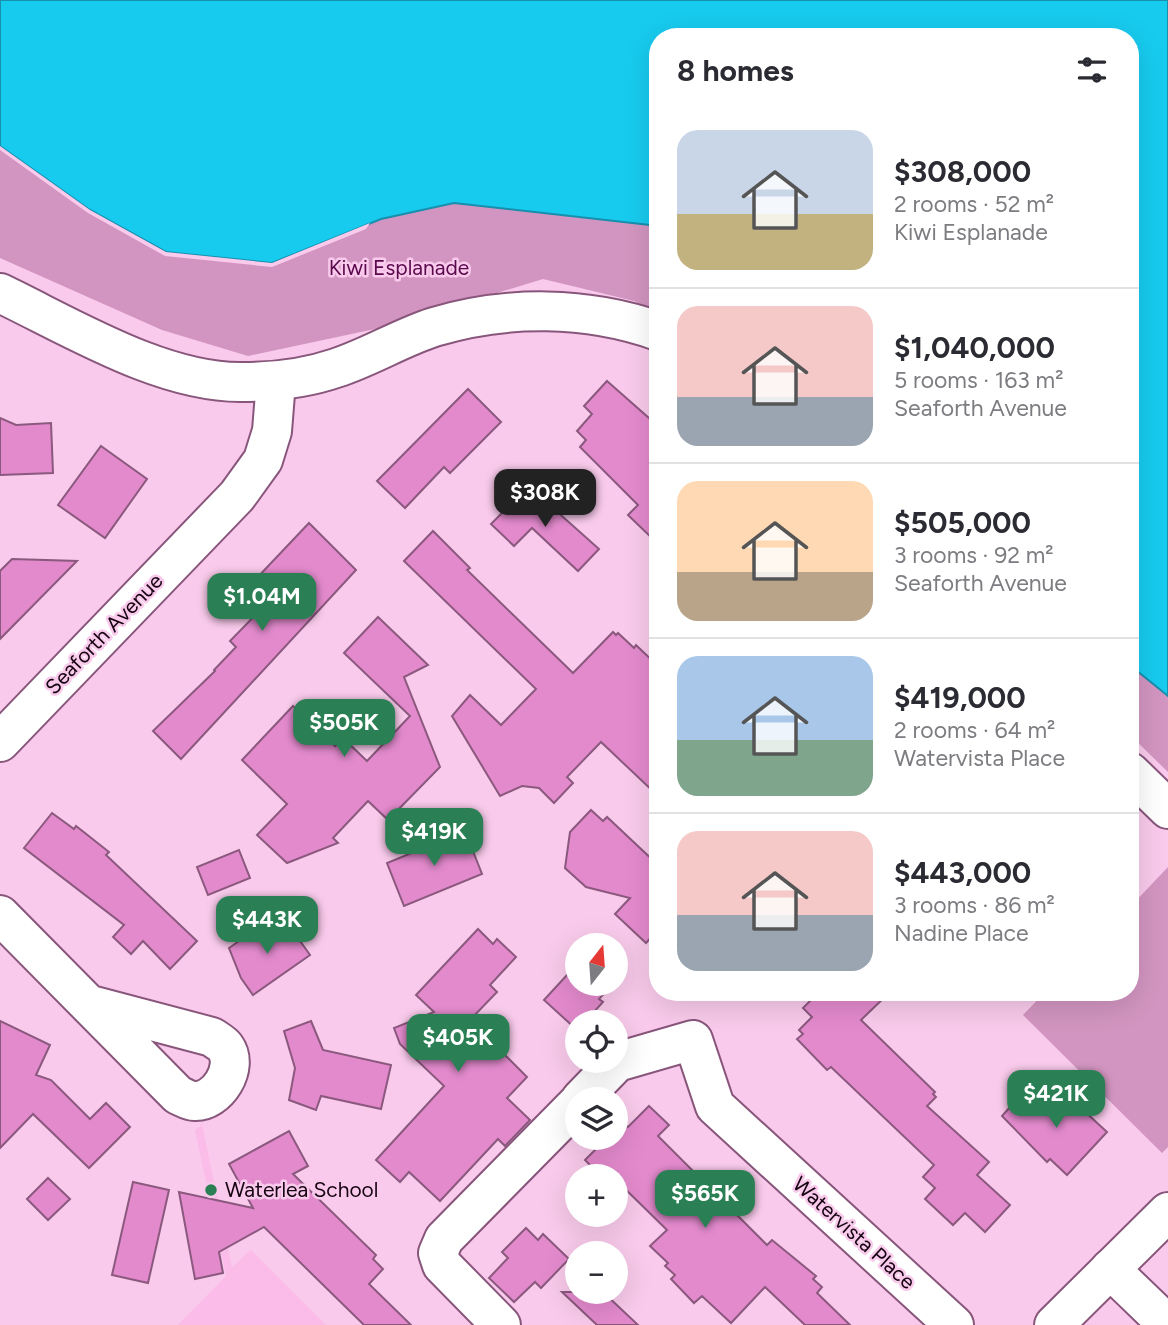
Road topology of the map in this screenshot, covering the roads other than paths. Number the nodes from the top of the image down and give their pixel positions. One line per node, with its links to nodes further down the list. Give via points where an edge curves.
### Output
1 (0, 293): 3 (street, via 174,372 239,382)
2 (649, 328): 3 (street, via 599,315 515,312 433,328 335,369)
3 (275, 381): 4 (street, Seaforth Avenue, via 272,431 263,460 237,496)
4 (0, 742)
5 (1139, 781): 6 (street)
6 (1168, 809)
7 (0, 915): 8 (street)
8 (91, 1005)
9 (593, 1087): 14 (street, Watervista Place, via 617,1062 693,1040 715,1106)
10 (565, 1116): 13 (street, via 444,1240 438,1253 442,1265)
11 (1168, 1212): 12 (street)
12 (1110, 1269): 15 (street); 16 (street)
13 (501, 1325)
14 (954, 1325)
15 (1054, 1325)
16 (1168, 1325)

